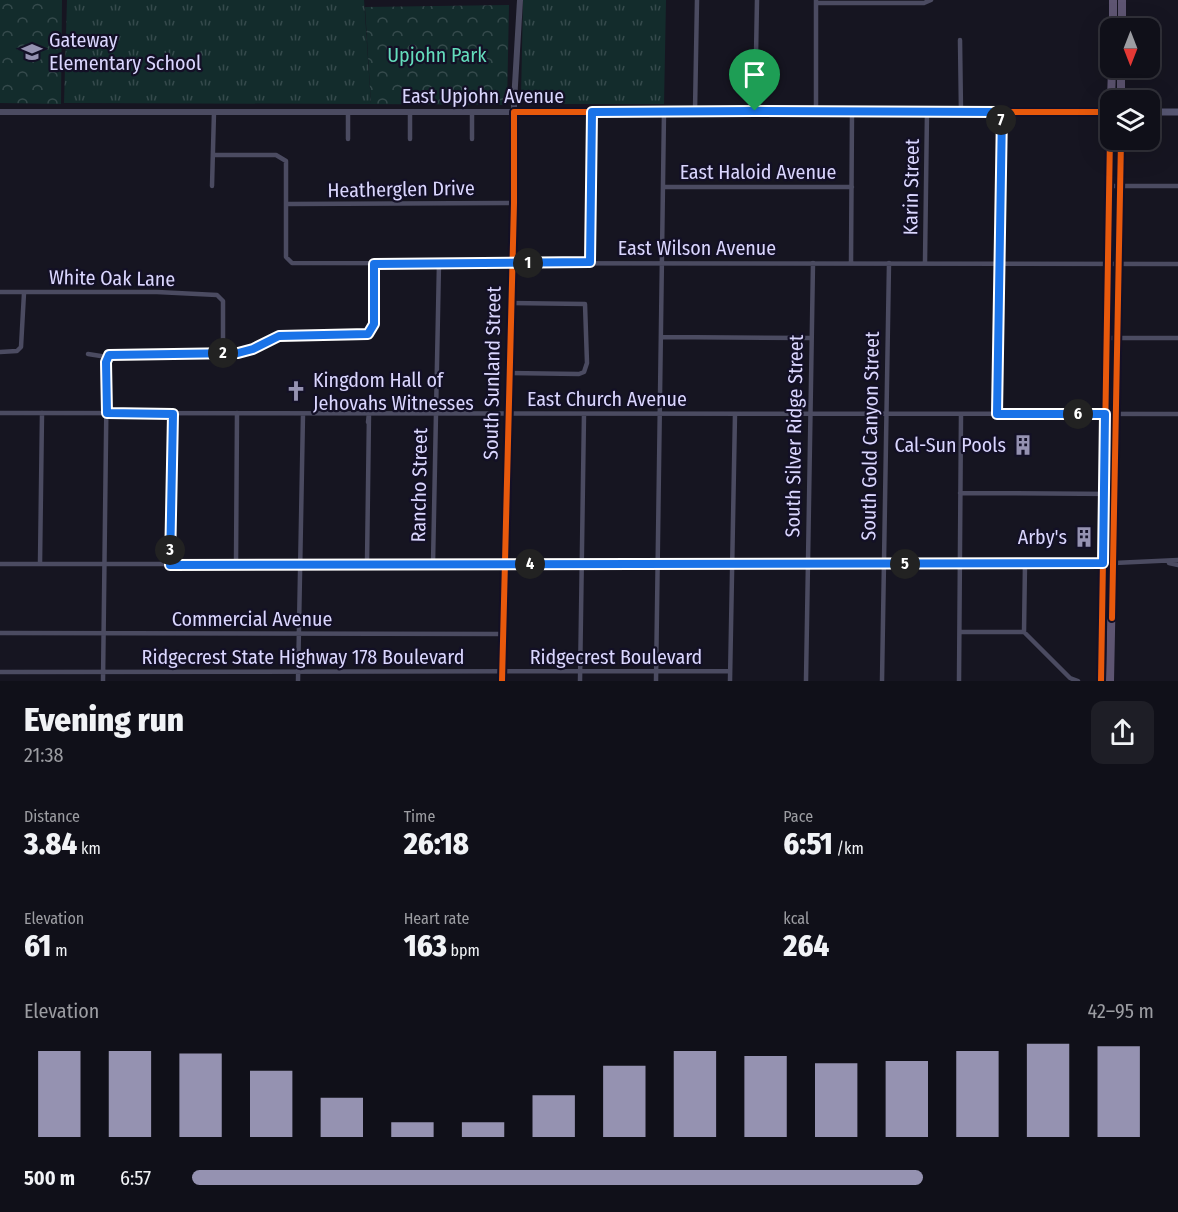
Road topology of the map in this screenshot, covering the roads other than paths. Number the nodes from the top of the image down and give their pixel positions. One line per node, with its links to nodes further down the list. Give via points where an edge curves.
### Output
1 (520, 0): 23 (street, South Sunland Street)
2 (697, 0): 13 (street)
3 (757, 0): 14 (street)
4 (930, 0): 7 (street)
5 (1113, 0): 9 (main road)
6 (1122, 0): 10 (main road)
7 (876, 1): 8 (street)
8 (816, 2): 15 (street)
9 (1113, 18)
10 (1122, 18)
11 (960, 40): 17 (street)
12 (664, 111): 13 (street, East Upjohn Avenue); 24 (street, East Upjohn Avenue); 40 (street)
13 (695, 111): 14 (street, East Upjohn Avenue)
14 (755, 111): 15 (street, East Upjohn Avenue)
15 (816, 111): 25 (street, East Upjohn Avenue)
16 (927, 111): 17 (street, East Upjohn Avenue); 25 (street, East Upjohn Avenue); 45 (street, Karin Street)
17 (961, 111): 26 (street, East Upjohn Avenue)
18 (0, 112): 19 (street, East Upjohn Avenue)
19 (214, 112): 20 (street, East Upjohn Avenue); 35 (street)
20 (348, 112): 21 (street, East Upjohn Avenue); 30 (street)
21 (410, 112): 22 (street, East Upjohn Avenue); 31 (street)
22 (472, 112): 23 (street, East Upjohn Avenue); 32 (street)
23 (514, 112): 24 (street, East Upjohn Avenue); 42 (street, South Sunland Street)
24 (592, 112): 44 (street)
25 (852, 112): 41 (street)
26 (1002, 112): 27 (street, East Upjohn Avenue); 52 (street)
27 (1100, 112)
28 (1160, 112): 29 (main road)
29 (1178, 112)
30 (348, 139)
31 (410, 139)
32 (472, 139)
33 (1110, 150): 37 (main road)
34 (1121, 150): 38 (main road)
35 (213, 155): 36 (street); 43 (street, via 279,156 286,161)
36 (212, 186)
37 (1109, 186): 38 (street); 53 (main road)
38 (1120, 186): 39 (street); 54 (main road)
39 (1178, 186)
40 (663, 187): 41 (street, East Haloid Avenue); 48 (street)
41 (852, 187): 50 (street)
42 (514, 203): 43 (street, Heatherglen Drive); 47 (street, South Sunland Street)
43 (287, 204): 55 (street, East Wilson Avenue, via 287,259 292,263)
44 (590, 262): 47 (street, East Wilson Avenue); 48 (street, East Wilson Avenue)
45 (926, 262): 51 (street, East Wilson Avenue); 52 (street, East Wilson Avenue)
46 (439, 263): 47 (street, East Wilson Avenue); 55 (street, East Wilson Avenue); 75 (street, Rancho Street)
47 (512, 263): 59 (street, South Sunland Street)
48 (660, 263): 49 (street, East Wilson Avenue); 60 (street)
49 (813, 263): 50 (street, East Wilson Avenue); 61 (street, South Silver Ridge Street)
50 (851, 263): 51 (street, East Wilson Avenue)
51 (889, 263): 83 (street, South Gold Canyon Street)
52 (998, 263): 53 (street, East Wilson Avenue); 85 (street)
53 (1108, 263): 54 (street, East Wilson Avenue); 62 (main road)
54 (1119, 263): 56 (street, East Wilson Avenue); 63 (main road)
55 (374, 264): 66 (street, via 374,324 364,336 279,336 247,351)
56 (1178, 264)
57 (0, 292): 58 (street, White Oak Lane)
58 (24, 293): 65 (street, via 23,343 20,349); 66 (street, White Oak Lane, via 217,295 222,298)
59 (510, 303): 69 (street, South Sunland Street); 69 (street, via 583,302 586,368 579,374)
60 (661, 337): 61 (street); 76 (street)
61 (810, 338): 82 (street, South Silver Ridge Street)
62 (1107, 338): 63 (street); 86 (main road)
63 (1117, 338): 64 (street); 88 (main road)
64 (1178, 338)
65 (0, 352)
66 (223, 353): 68 (street)
67 (88, 354): 68 (street)
68 (107, 357): 72 (street)
69 (509, 374): 79 (street, South Sunland Street)
70 (0, 413): 71 (street, East Church Avenue)
71 (42, 413): 72 (street, East Church Avenue); 98 (street)
72 (107, 413): 77 (street, East Church Avenue); 99 (street)
73 (237, 413): 77 (street, East Church Avenue); 78 (street, East Church Avenue); 110 (street)
74 (369, 413): 75 (street, East Church Avenue); 78 (street, East Church Avenue); 101 (street)
75 (435, 413): 79 (street, East Church Avenue); 102 (street, Rancho Street)
76 (660, 413): 80 (street, East Church Avenue); 81 (street, East Church Avenue); 93 (street)
77 (173, 414): 109 (street)
78 (303, 414): 100 (street)
79 (508, 414): 80 (street, East Church Avenue); 103 (street, South Sunland Street)
80 (584, 414): 104 (street)
81 (735, 414): 82 (street, East Church Avenue); 105 (street)
82 (810, 414): 83 (street, East Church Avenue); 111 (street, South Silver Ridge Street)
83 (886, 414): 84 (street, East Church Avenue); 106 (street, South Gold Canyon Street)
84 (961, 414): 85 (street, East Church Avenue); 89 (street)
85 (997, 414): 86 (street, East Church Avenue)
86 (1105, 414): 88 (street, East Church Avenue); 90 (main road)
87 (1178, 414): 88 (street, East Church Avenue)
88 (1116, 415): 91 (main road)
89 (960, 493): 90 (street); 107 (street)
90 (1104, 494): 91 (street); 94 (main road)
91 (1115, 494): 95 (main road)
92 (1178, 560): 96 (street)
93 (657, 563): 104 (street); 105 (street); 124 (street)
94 (1103, 563): 95 (street); 108 (street); 136 (main road)
95 (1114, 563): 96 (street); 137 (main road)
96 (1169, 563): 112 (street)
97 (0, 564): 98 (street)
98 (40, 564): 99 (street)
99 (104, 564): 109 (street); 116 (street)
100 (300, 564): 101 (street); 110 (street); 117 (street)
101 (367, 564): 102 (street)
102 (433, 564): 103 (street)
103 (504, 564): 104 (street); 118 (street, South Sunland Street)
104 (582, 564): 119 (street)
105 (732, 564): 111 (street); 120 (street)
106 (884, 564): 107 (street); 111 (street); 133 (street, South Gold Canyon Street)
107 (961, 564): 108 (street); 113 (street)
108 (1025, 564): 114 (street)
109 (170, 565): 110 (street)
110 (236, 565)
111 (808, 565): 132 (street, South Silver Ridge Street)
112 (1178, 565)
113 (960, 632): 114 (street); 134 (street)
114 (1024, 632): 135 (street, via 1070,678)
115 (0, 633): 116 (street, Commercial Avenue)
116 (103, 633): 117 (street, Commercial Avenue); 122 (street)
117 (300, 634): 118 (street, Commercial Avenue); 123 (street)
118 (503, 634): 125 (street, South Sunland Street)
119 (580, 671): 124 (street, Ridgecrest Boulevard); 125 (street, Ridgecrest Boulevard); 129 (street)
120 (730, 671): 124 (street, Ridgecrest Boulevard); 131 (street)
121 (0, 672): 122 (street, Ridgecrest State Highway 178 Boulevard)
122 (103, 672): 123 (street, Ridgecrest State Highway 178 Boulevard); 126 (street)
123 (298, 672): 125 (street, Ridgecrest State Highway 178 Boulevard); 127 (street)
124 (656, 672): 130 (street)
125 (502, 673): 128 (street, South Sunland Street)
126 (103, 681)
127 (298, 681)
128 (502, 681)
129 (579, 681)
130 (656, 681)
131 (730, 681)
132 (806, 681)
133 (882, 681)
134 (959, 681)
135 (1078, 681)
136 (1101, 681)
137 (1110, 681)

